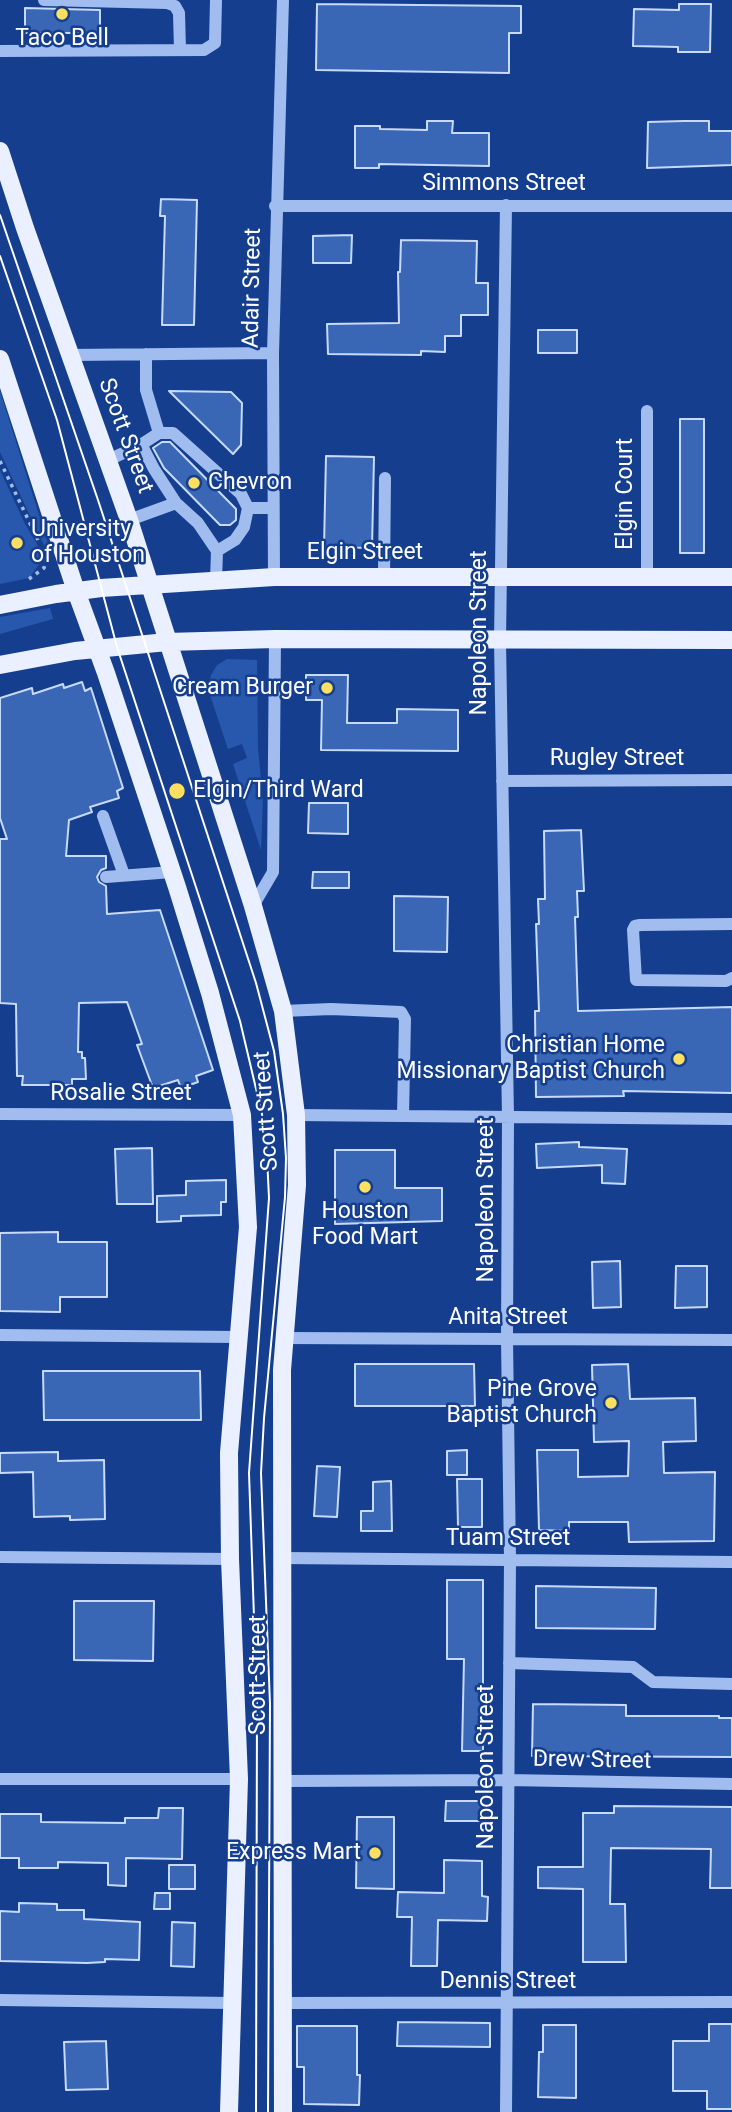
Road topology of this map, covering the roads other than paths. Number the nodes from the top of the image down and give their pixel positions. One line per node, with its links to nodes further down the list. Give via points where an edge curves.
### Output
1 (44, 0): 4 (street, via 167,3 179,13)
2 (216, 0): 4 (street, via 215,43 204,50)
3 (282, 0): 7 (street, Adair Street)
4 (180, 50): 5 (street)
5 (0, 51)
6 (0, 151): 12 (main road, Scott Street)
7 (275, 205): 8 (street, Simmons Street); 10 (street, Adair Street)
8 (506, 205): 9 (street, Simmons Street); 27 (street, Napoleon Street)
9 (732, 205)
10 (273, 353): 11 (street); 21 (street, Adair Street)
11 (146, 354): 12 (street); 15 (street, via 146,390)
12 (70, 355): 17 (main road, Scott Street)
13 (0, 359): 31 (main road, Scott Street)
14 (647, 411): 24 (street, Elgin Court)
15 (159, 433): 16 (street); 20 (street, via 173,433 242,494)
16 (141, 444): 17 (street); 19 (street)
17 (108, 460): 22 (main road, Scott Street)
18 (384, 478): 26 (street)
19 (176, 503): 22 (street); 23 (street, via 198,523)
20 (248, 508): 21 (street); 23 (street, via 235,540)
21 (273, 508): 25 (street, Adair Street)
22 (129, 520): 30 (main road, Scott Street)
23 (217, 551): 29 (street)
24 (647, 576): 27 (main road, Elgin Street); 28 (main road, Elgin Street)
25 (274, 577): 26 (main road, Elgin Street); 29 (main road, Elgin Street)
26 (384, 577): 27 (main road, Elgin Street)
27 (501, 578): 35 (street, Napoleon Street)
28 (732, 578)
29 (216, 581): 30 (main road, Elgin Street)
30 (149, 585): 31 (main road, Elgin Street); 36 (main road, Scott Street)
31 (76, 592): 32 (main road, Elgin Street); 37 (main road, Scott Street)
32 (0, 605)
33 (275, 639): 35 (main road); 36 (main road); 45 (street, via 273,872)
34 (732, 640): 35 (main road)
35 (500, 641): 40 (street, Napoleon Street)
36 (167, 642): 37 (main road); 45 (main road, Scott Street)
37 (97, 648): 38 (main road); 42 (main road, Scott Street)
38 (0, 665)
39 (732, 780): 40 (street, Rugley Street)
40 (502, 781): 53 (street, Napoleon Street)
41 (103, 816): 43 (street)
42 (172, 872): 43 (street); 50 (main road, Scott Street)
43 (124, 875): 44 (street)
44 (106, 877)
45 (253, 906): 48 (main road, Scott Street)
46 (732, 925): 47 (street, via 640,925 633,930 636,980)
47 (732, 978)
48 (283, 1011): 51 (main road, Scott Street); 52 (street, via 401,1012 405,1019)
49 (0, 1114): 50 (street, Rosalie Street)
50 (242, 1115): 56 (main road, Scott Street, via 248,1227)
51 (296, 1115): 52 (street); 57 (main road, Scott Street, via 296,1185)
52 (403, 1116): 53 (street)
53 (508, 1117): 54 (street); 58 (street, Napoleon Street)
54 (732, 1119)
55 (0, 1335): 56 (street)
56 (239, 1337): 62 (main road, Scott Street, via 229,1453)
57 (284, 1338): 58 (street, Anita Street); 61 (main road, Scott Street)
58 (507, 1339): 59 (street, Anita Street); 63 (street, Napoleon Street)
59 (732, 1340)
60 (0, 1557): 62 (street)
61 (283, 1558): 63 (street, Tuam Street); 70 (main road, Scott Street)
62 (230, 1559): 68 (main road, Scott Street)
63 (510, 1560): 64 (street, Tuam Street); 65 (street, Napoleon Street)
64 (732, 1562)
65 (509, 1663): 66 (street, via 633,1667 653,1682); 69 (street, Napoleon Street)
66 (732, 1684)
67 (0, 1779): 68 (street)
68 (239, 1779): 74 (main road, Scott Street)
69 (508, 1780): 70 (street, Drew Street); 71 (street, Drew Street); 76 (street, Napoleon Street)
70 (284, 1781): 75 (main road, Scott Street)
71 (732, 1784)
72 (0, 2000): 74 (street)
73 (732, 2002): 76 (street, Dennis Street)
74 (231, 2003): 77 (main road, Scott Street)
75 (284, 2003): 76 (street, Dennis Street); 78 (main road, Scott Street)
76 (507, 2003): 79 (street, Napoleon Street)
77 (229, 2112)
78 (283, 2112)
79 (506, 2112)

